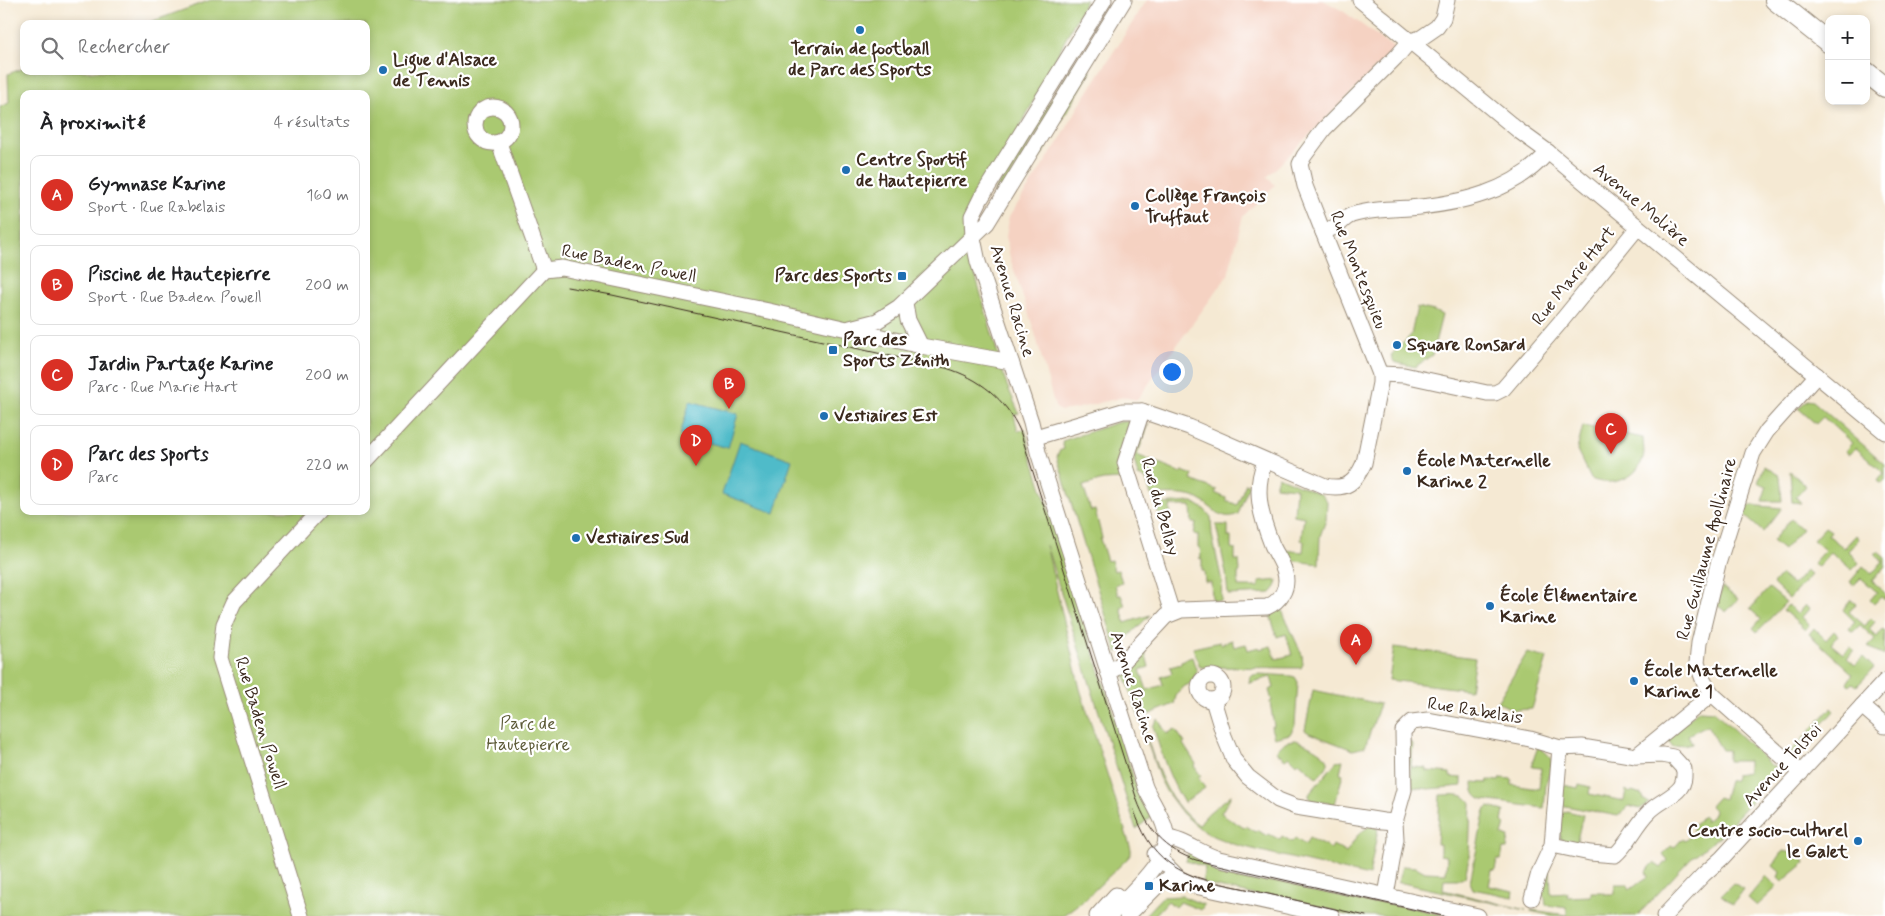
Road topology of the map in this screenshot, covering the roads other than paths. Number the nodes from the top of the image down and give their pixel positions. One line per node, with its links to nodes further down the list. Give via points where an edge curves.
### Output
1 (1104, 0): 15 (street, Avenue Racine, via 976,206 972,216)
2 (1124, 0): 15 (street, Avenue Racine, via 987,223)
3 (1351, 0): 6 (street, Avenue Molière)
4 (1447, 0): 8 (street, via 1443,18 1437,27)
5 (1775, 0): 7 (main road)
6 (1365, 5): 8 (street, Avenue Molière)
7 (1825, 40)
8 (1410, 41): 12 (street, Avenue Molière, via 1519,132); 14 (street, Rue Montesquieu, via 1324,129 1304,156 1300,169)
9 (1870, 75): 10 (main road)
10 (1885, 87)
11 (499, 142): 16 (street)
12 (1548, 152): 13 (street, Avenue Molière); 14 (street, via 1529,169 1490,192 1436,206 1375,210 1353,215)
13 (1638, 227): 21 (street, Rue Marie Hart, via 1563,319 1503,388 1495,393 1404,375); 22 (street, Avenue Molière)
14 (1323, 232): 21 (street, Rue Montesquieu)
15 (973, 238): 17 (street, Rue Baden Powell); 20 (street, Avenue Racine)
16 (544, 270): 18 (street, Rue Baden Powell, via 562,268); 26 (street, Rue Baden Powell)
17 (905, 303): 18 (street, Rue Baden Powell, via 878,321); 19 (street, via 908,320)
18 (843, 329): 19 (street, Rue Baden Powell)
19 (920, 346): 20 (street, Rue Baden Powell)
20 (1011, 362): 25 (street, Avenue Racine)
21 (1380, 374): 27 (street, Rue Montesquieu, via 1364,463 1351,483 1343,487 1325,486)
22 (1816, 374): 24 (street, Avenue Molière); 32 (street, Rue Guillaume Apollinaire, via 1767,431 1753,453 1718,564 1699,643 1697,663)
23 (1142, 411): 25 (street, Rue Montesquieu, via 1123,411); 27 (street, Rue Montesquieu, via 1189,427); 29 (street, Rue du Bellay, via 1124,463)
24 (1885, 432)
25 (1036, 438): 30 (street, Avenue Racine)
26 (370, 457)
27 (1265, 462): 29 (street, via 1258,493 1262,516 1285,572 1282,596 1267,607)
28 (315, 515): 46 (street, Rue Baden Powell, via 234,602 224,624 220,658)
29 (1172, 613): 30 (street, via 1124,661)
30 (1108, 672): 40 (street, Avenue Racine, via 1145,787 1162,819)
31 (1885, 681): 34 (street, Avenue Tolstoï)
32 (1712, 694): 37 (street); 38 (street, Rue Guillaume Apollinaire)
33 (1213, 700): 39 (street, via 1234,760 1248,777 1278,800 1296,807)
34 (1862, 706): 35 (street); 38 (street, Avenue Tolstoï)
35 (1885, 726)
36 (1560, 748): 37 (street, Rue Rabelais, via 1582,747); 39 (street, Rue Rabelais, via 1457,725 1428,720 1412,722 1403,731 1404,790); 41 (street)
37 (1636, 756): 41 (street, Rue Rabelais, via 1673,757 1684,769 1680,789 1651,810 1624,847 1614,855)
38 (1802, 773): 52 (street, Avenue Tolstoï)
39 (1395, 822): 44 (street, Rue Rabelais, via 1396,839)
40 (1166, 838): 42 (street, via 1161,841); 44 (street, via 1210,856)
41 (1552, 845): 45 (street)
42 (1157, 856): 43 (street); 47 (street, via 1146,863); 48 (street)
43 (1185, 882): 49 (street, via 1168,878); 50 (street)
44 (1386, 895): 51 (street)
45 (1532, 898)
46 (301, 916)
47 (1097, 916)
48 (1112, 916)
49 (1127, 916)
50 (1332, 916)
51 (1478, 916)
52 (1664, 916)

